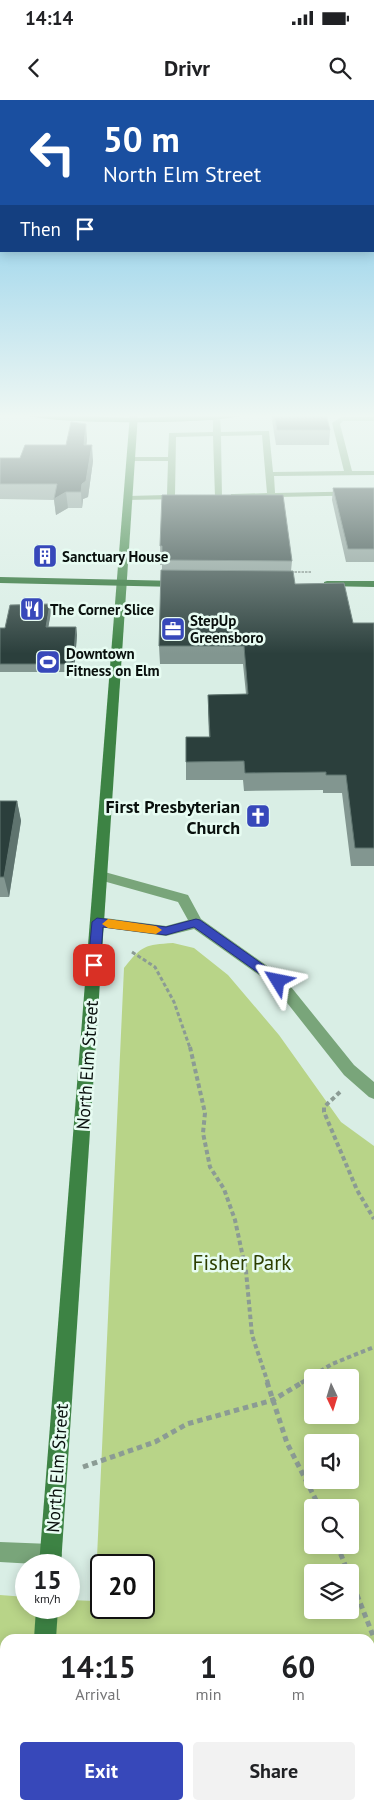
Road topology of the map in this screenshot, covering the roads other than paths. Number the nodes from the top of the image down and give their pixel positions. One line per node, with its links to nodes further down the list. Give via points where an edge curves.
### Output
1 (128, 494): 9 (main road, North Elm Street)
2 (171, 494): 6 (street)
3 (271, 494): 4 (street); 5 (street)
4 (296, 494)
5 (219, 496): 8 (street)
6 (171, 497): 7 (street); 9 (street)
7 (190, 497)
8 (209, 497)
9 (128, 498): 11 (main road, North Elm Street)
10 (0, 580): 11 (main road)
11 (122, 583): 12 (main road); 15 (main road, North Elm Street)
12 (187, 584)
13 (312, 584): 14 (main road)
14 (374, 584)
15 (102, 876): 16 (main road, North Elm Street); 17 (street, via 183,898)
16 (97, 922): 17 (street, via 166,931); 21 (main road, North Elm Street)
17 (196, 923): 18 (street, via 278,981 349,1070)
18 (374, 1092)
19 (0, 1552): 20 (street)
20 (15, 1554)
21 (51, 1554)
22 (46, 1619): 23 (main road)
23 (45, 1634)

